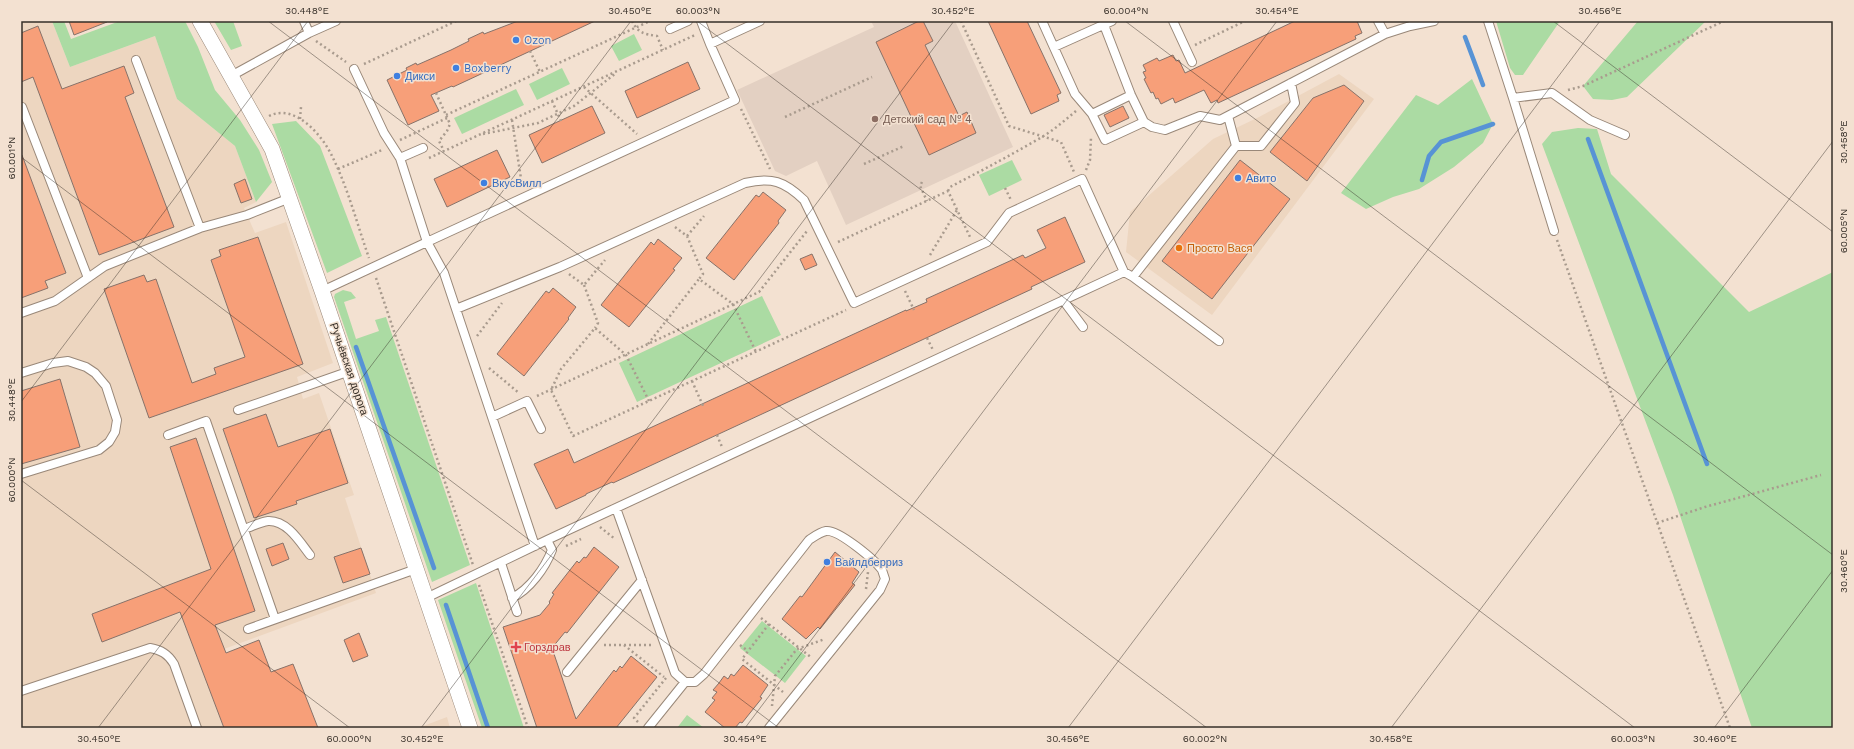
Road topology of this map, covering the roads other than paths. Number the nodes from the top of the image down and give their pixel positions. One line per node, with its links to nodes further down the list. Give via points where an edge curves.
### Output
1 (200, 21): 22 (street, Ручьёвская дорога)
2 (304, 21): 15 (lane)
3 (336, 21): 15 (lane)
4 (688, 21): 14 (lane)
5 (701, 21): 17 (lane)
6 (760, 21): 17 (lane)
7 (1042, 21): 18 (lane)
8 (1112, 21): 13 (lane)
9 (1174, 21): 20 (lane)
10 (1378, 21): 16 (lane)
11 (1434, 21): 16 (lane)
12 (1488, 21): 25 (lane)
13 (1104, 25): 18 (lane); 24 (lane)
14 (670, 29)
15 (309, 33): 22 (lane)
16 (1386, 34): 23 (lane)
17 (710, 44): 37 (lane, via 735,100)
18 (1054, 46): 27 (lane, via 1075,94)
19 (136, 60): 35 (lane)
20 (1192, 62)
21 (354, 69): 33 (lane, via 384,133)
22 (231, 76): 34 (street, Ручьёвская дорога, via 272,149)
23 (1291, 83): 28 (lane); 31 (lane, via 1295,103 1261,146)
24 (1131, 96): 27 (lane); 29 (lane)
25 (1514, 98): 30 (lane, via 1552,93 1590,120); 36 (lane)
26 (22, 107): 40 (lane)
27 (1092, 114): 29 (lane, via 1105,140)
28 (1228, 116): 29 (lane, via 1220,120 1200,116 1165,130); 31 (lane)
29 (1144, 122)
30 (1625, 134)
31 (1236, 146): 39 (lane)
32 (423, 148): 33 (lane)
33 (400, 158): 37 (lane)
34 (290, 198): 35 (lane, via 247,215); 41 (street, Ручьёвская дорога)
35 (200, 228): 40 (lane, via 105,266)
36 (1554, 231)
37 (428, 242): 41 (lane); 43 (lane, via 444,272)
38 (1124, 272): 39 (lane); 42 (lane); 43 (lane, via 1082,179 1009,213 987,242 854,303 804,200 790,187 775,180 759,180 745,183 622,240)
39 (1133, 277): 46 (lane)
40 (88, 278): 44 (lane, via 55,301)
41 (322, 291): 47 (street, Ручьёвская дорога)
42 (1063, 300): 45 (lane); 54 (lane)
43 (456, 309): 50 (lane)
44 (21, 313)
45 (1083, 328)
46 (1220, 342)
47 (350, 371): 49 (lane); 60 (street, Ручьёвская дорога)
48 (21, 373): 53 (lane, via 68,361 86,367 106,386 117,420 115,432 100,450)
49 (238, 410)
50 (492, 417): 51 (lane, via 527,401); 57 (lane)
51 (541, 430)
52 (168, 435): 55 (lane, via 206,421)
53 (21, 474)
54 (616, 508): 56 (lane); 61 (lane)
55 (244, 529): 58 (lane, via 268,521 279,523 292,532); 65 (lane)
56 (547, 540): 57 (lane); 63 (lane, via 552,550 548,561 526,589)
57 (535, 546): 59 (lane)
58 (310, 555)
59 (501, 563): 62 (lane); 63 (lane)
60 (416, 569): 62 (street, Ручьёвская дорога); 65 (lane)
61 (642, 580): 67 (lane); 68 (lane, via 675,673)
62 (426, 598): 71 (street, Ручьёвская дорога)
63 (512, 598): 64 (lane)
64 (517, 612)
65 (275, 619): 66 (lane)
66 (248, 629)
67 (567, 672)
68 (685, 682): 72 (lane); 73 (lane, via 695,682 704,674 810,540 817,534 827,531 837,532 869,558 882,571 885,579 880,590)
69 (21, 692): 70 (lane, via 150,648 169,656 174,664)
70 (197, 728)
71 (470, 728)
72 (648, 728)
73 (770, 728)

